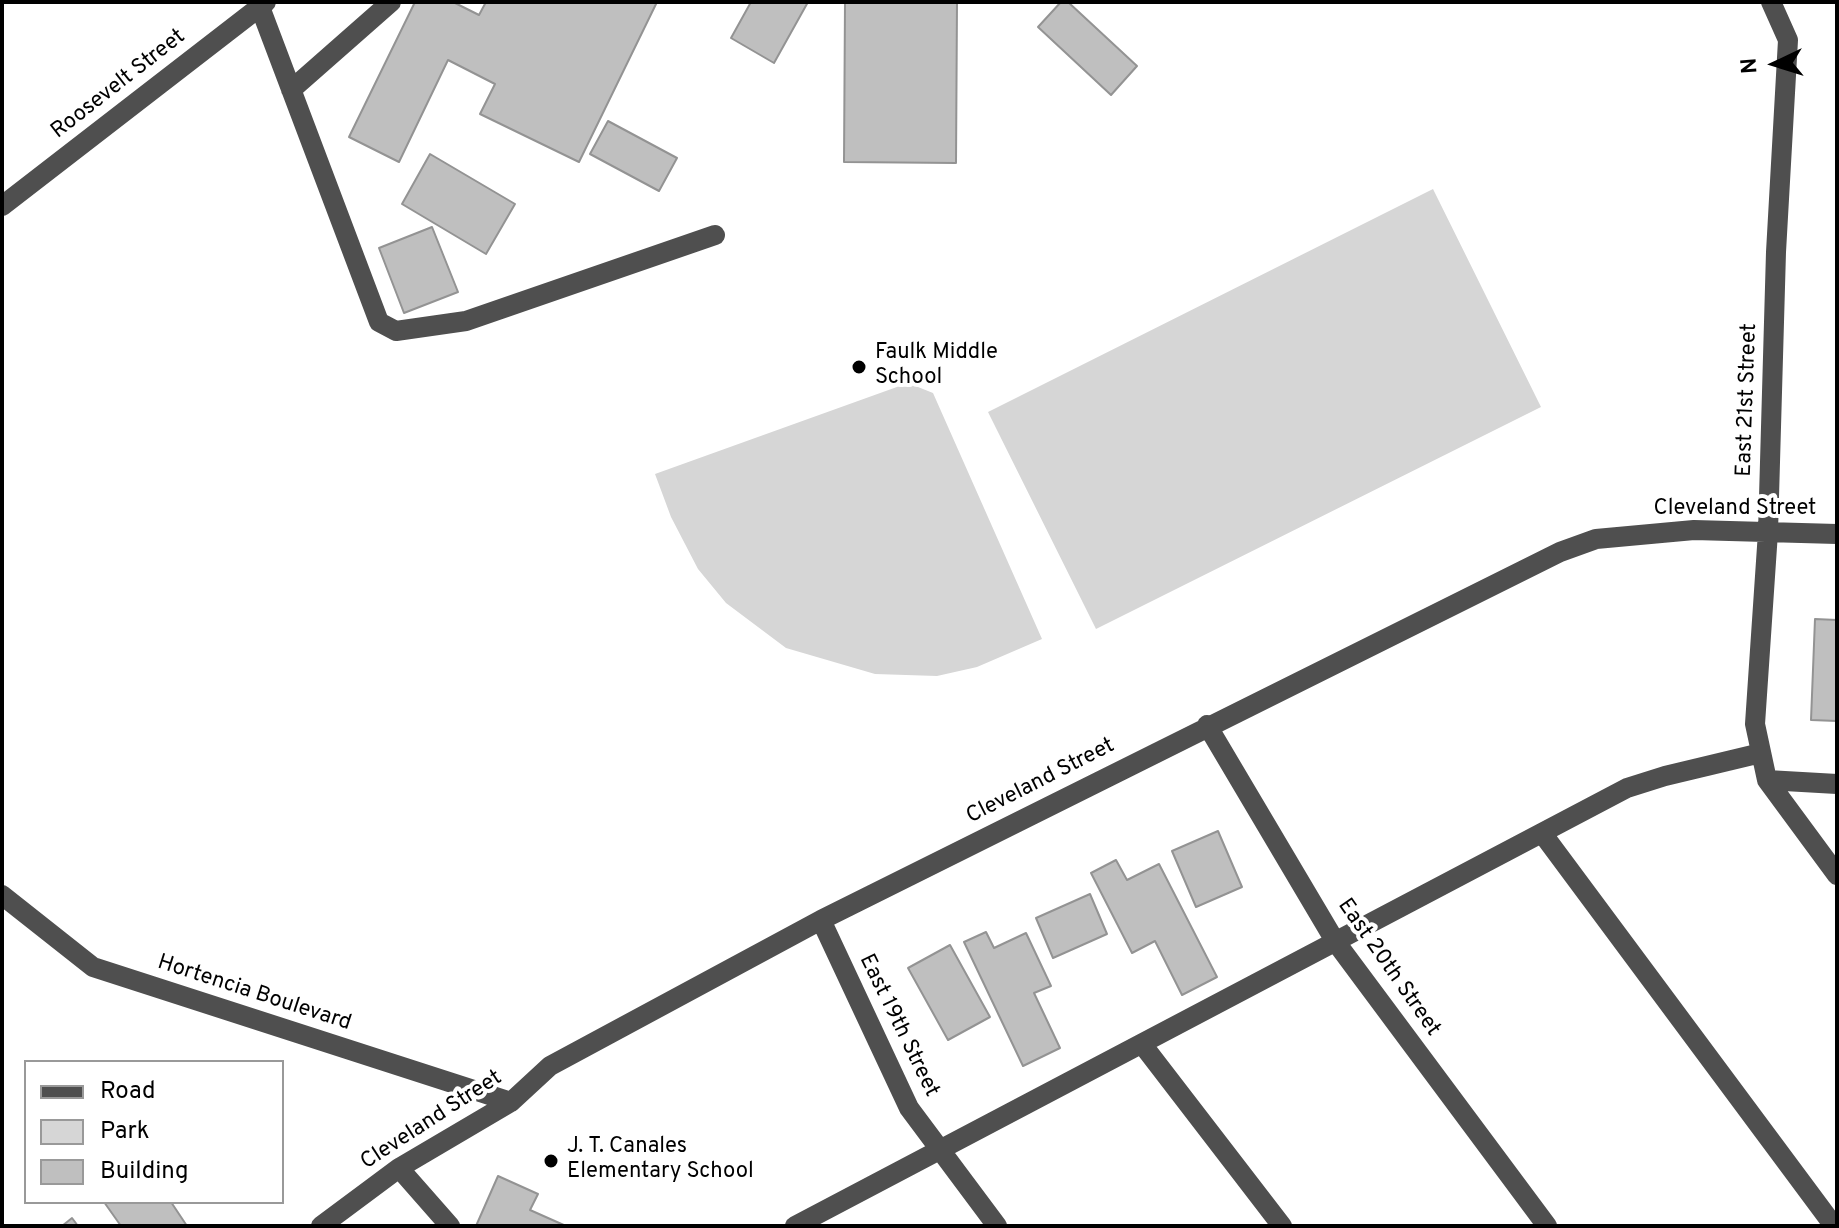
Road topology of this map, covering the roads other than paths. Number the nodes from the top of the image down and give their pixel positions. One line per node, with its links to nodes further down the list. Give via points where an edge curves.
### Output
1 (391, 2): 4 (street)
2 (1771, 2): 7 (street, East 21st Street, via 1788,40)
3 (263, 4): 4 (street); 5 (street, Roosevelt Street)
4 (291, 90): 6 (street, via 379,322 396,331 466,321)
5 (2, 206)
6 (715, 235)
7 (1768, 532): 8 (street, Cleveland Street); 9 (street, Cleveland Street, via 1694,530 1584,543); 10 (street, East 21st Street, via 1755,724)
8 (1837, 534)
9 (1207, 725): 16 (street, Cleveland Street); 17 (street, East 20th Street)
10 (1761, 753): 11 (street, East 21st Street); 13 (street, via 1627,788)
11 (1767, 780): 12 (street); 14 (street, East 21st Street)
12 (1837, 784)
13 (1542, 833): 17 (street); 28 (street)
14 (1837, 875)
15 (2, 895): 19 (street, Hortencia Boulevard, via 93,967)
16 (821, 920): 19 (street, Cleveland Street, via 550,1066); 20 (street, East 19th Street, via 909,1108)
17 (1335, 941): 18 (street); 27 (street, East 20th Street)
18 (1142, 1044): 20 (street); 26 (street)
19 (511, 1102): 21 (street, Cleveland Street)
20 (941, 1151): 24 (street); 25 (street, East 19th Street)
21 (399, 1168): 22 (street, Cleveland Street); 23 (street)
22 (321, 1226)
23 (450, 1226)
24 (795, 1226)
25 (997, 1226)
26 (1282, 1226)
27 (1547, 1226)
28 (1834, 1226)

